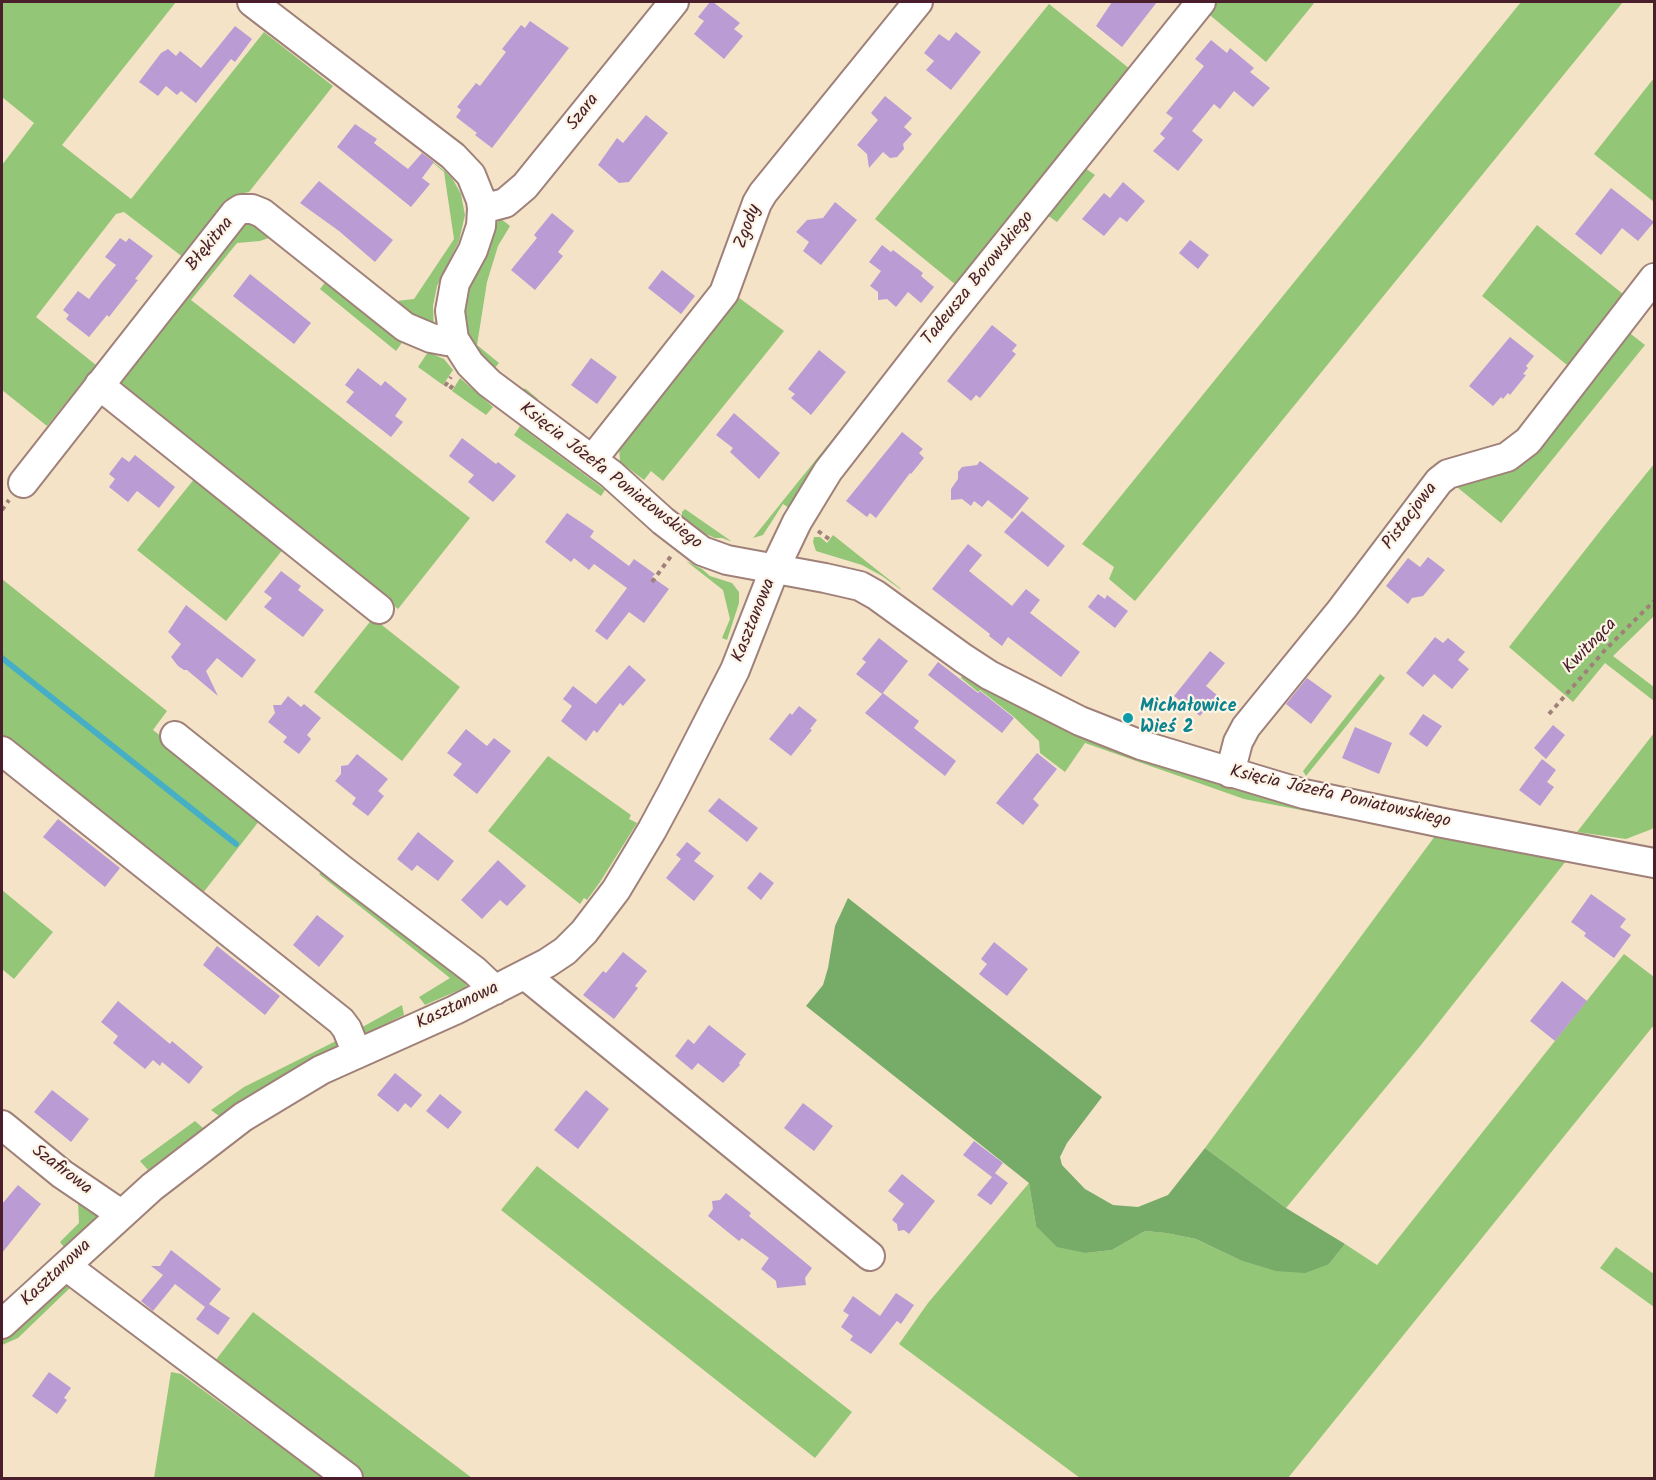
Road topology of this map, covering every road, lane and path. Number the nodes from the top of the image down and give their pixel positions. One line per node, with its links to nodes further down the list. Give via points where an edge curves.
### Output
1 (252, 2): 5 (street, Księcia Józefa Poniatowskiego, via 453,156 471,176)
2 (673, 2): 5 (street, Szara, via 525,186 505,203)
3 (918, 2): 9 (street, Zgody, via 763,193 724,293)
4 (1201, 2): 12 (street, Tadeusza Borowskiego, via 828,471)
5 (482, 209): 7 (street, Księcia Józefa Poniatowskiego, via 478,240 452,294 450,317)
6 (1654, 278): 19 (street, Pistacjowa, via 1528,441 1507,457 1448,474 1438,481 1342,609 1246,727)
7 (454, 339): 8 (street, Błękitna, via 431,338 405,327 262,213 241,209); 9 (street, Księcia Józefa Poniatowskiego, via 470,364 489,383)
8 (99, 385): 10 (street, Błękitna); 15 (street)
9 (592, 460): 12 (street, Księcia Józefa Poniatowskiego, via 702,550 717,557)
10 (23, 483)
11 (674, 552): 13 (path)
12 (775, 568): 19 (street, Księcia Józefa Poniatowskiego, via 860,586 963,658 1022,693 1122,739); 21 (street, Kasztanowa, via 735,670 631,866 601,912 576,941 556,958)
13 (652, 582)
14 (1654, 601): 16 (path, Kwitnąca)
15 (380, 609)
16 (1550, 714)
17 (176, 736): 22 (street)
18 (2, 751): 23 (street, via 341,1021)
19 (1230, 773): 20 (street, Księcia Józefa Poniatowskiego, via 1373,809)
20 (1654, 859)
21 (525, 975): 22 (street, Kasztanowa); 26 (street)
22 (495, 990): 23 (street, Kasztanowa)
23 (357, 1054): 25 (street, Kasztanowa, via 307,1078 243,1117)
24 (2, 1125): 25 (street, Szafirowa)
25 (120, 1216): 27 (street, Kasztanowa)
26 (870, 1256)
27 (66, 1266): 28 (street, Kasztanowa); 29 (street)
28 (2, 1324)
29 (348, 1479)

